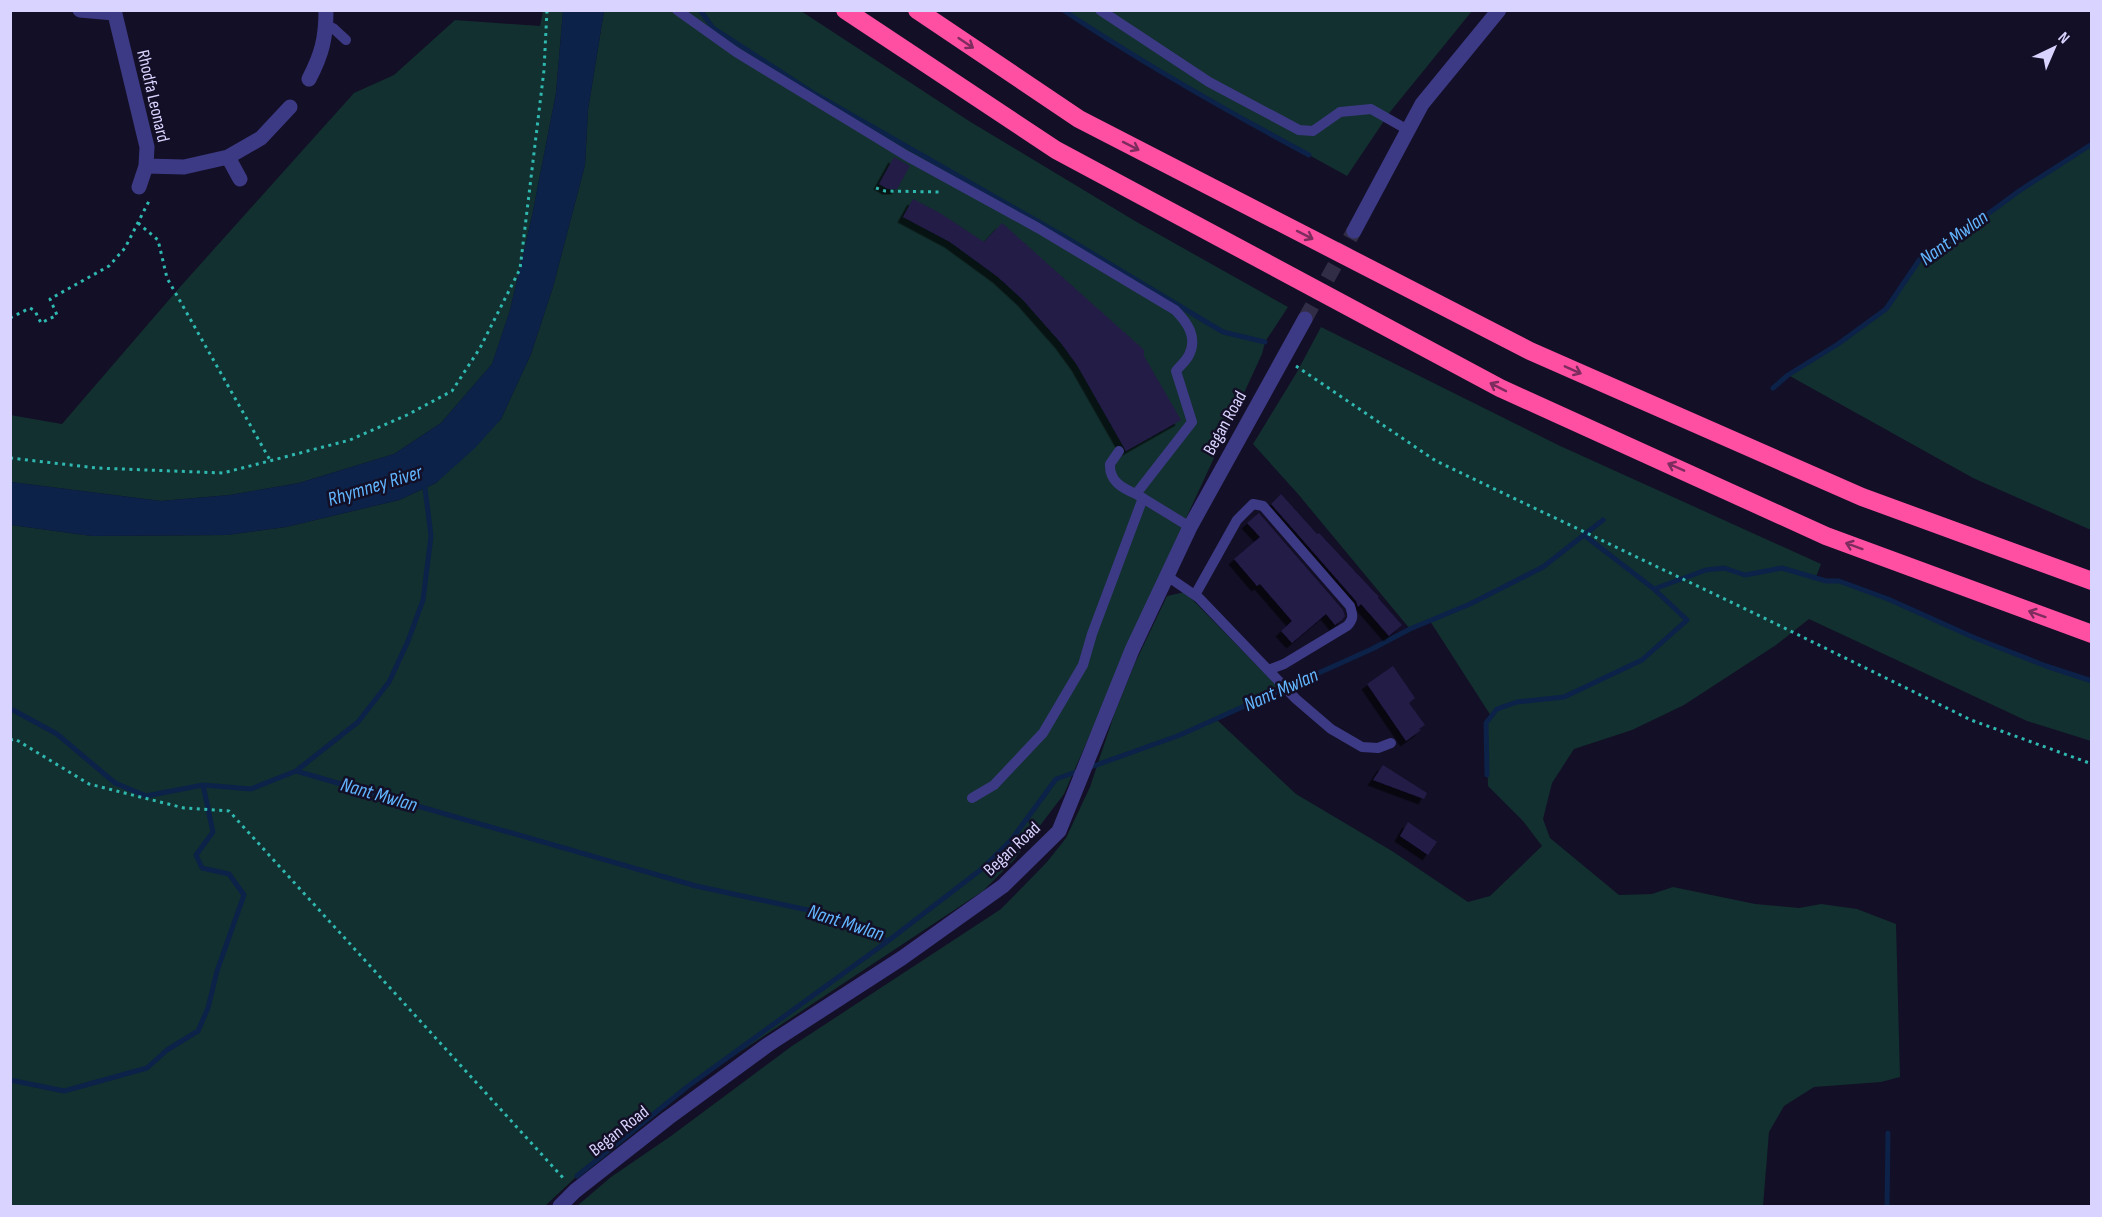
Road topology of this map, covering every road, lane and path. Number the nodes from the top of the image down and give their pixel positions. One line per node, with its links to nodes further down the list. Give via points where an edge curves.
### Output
1 (80, 10): 8 (street, Rhodfa Leonard)
2 (547, 10): 27 (path, via 544,70 520,269 480,348 452,391 350,440)
3 (677, 10): 17 (lane, via 736,52)
4 (845, 10): 33 (highway, one-way to 4, via 1826,536 1500,388 1056,150)
5 (917, 10): 31 (highway, one-way to 31, via 1079,119 1530,351 1862,497)
6 (1100, 10): 13 (lane, via 1209,82 1299,130 1313,131 1340,112 1371,110)
7 (1498, 10): 13 (street, via 1422,104)
8 (114, 12): 15 (street, Rhodfa Leonard, via 147,147)
9 (326, 18): 10 (lane); 11 (street, via 326,34)
10 (346, 40)
11 (309, 79)
12 (290, 107): 14 (street, via 261,138)
13 (1408, 130): 21 (street)
14 (228, 157): 15 (street, via 184,167); 16 (street)
15 (146, 166): 18 (street, Rhodfa Leonard)
16 (240, 179)
17 (959, 186): 19 (path, via 955,192); 28 (lane, via 1038,228 1175,310 1188,322 1192,336 1190,354 1176,371 1192,422)
18 (139, 187): 20 (path, via 151,199)
19 (876, 188)
20 (138, 224): 22 (path, via 109,266 51,297 57,315 41,324 30,308); 27 (path, via 158,240 167,278)
21 (1354, 231)
22 (10, 318)
23 (1305, 319): 24 (street, Began Road)
24 (1283, 359): 29 (street, Began Road); 37 (path, via 1436,461 1971,720)
25 (1119, 451): 28 (lane, via 1110,464 1112,478)
26 (10, 458): 27 (path, via 97,468 223,472)
27 (270, 460)
28 (1140, 496): 29 (lane); 38 (lane, via 1083,665 1043,733 994,785)
29 (1190, 527): 30 (street, Began Road)
30 (1167, 576): 32 (lane); 39 (street, Began Road, via 1132,650 1059,831 1003,886 902,958 769,1044)
31 (2091, 581)
32 (1195, 595): 34 (lane); 34 (lane, via 1237,520 1253,504 1263,506 1343,597 1353,615 1347,626)
33 (2091, 634)
34 (1268, 670): 36 (lane, via 1331,729 1362,747)
35 (10, 740): 39 (path, via 15,739 89,784 184,808 229,811)
36 (1391, 744)
37 (2091, 764)
38 (972, 798)
39 (575, 1191): 40 (street, Began Road)
40 (560, 1206)

